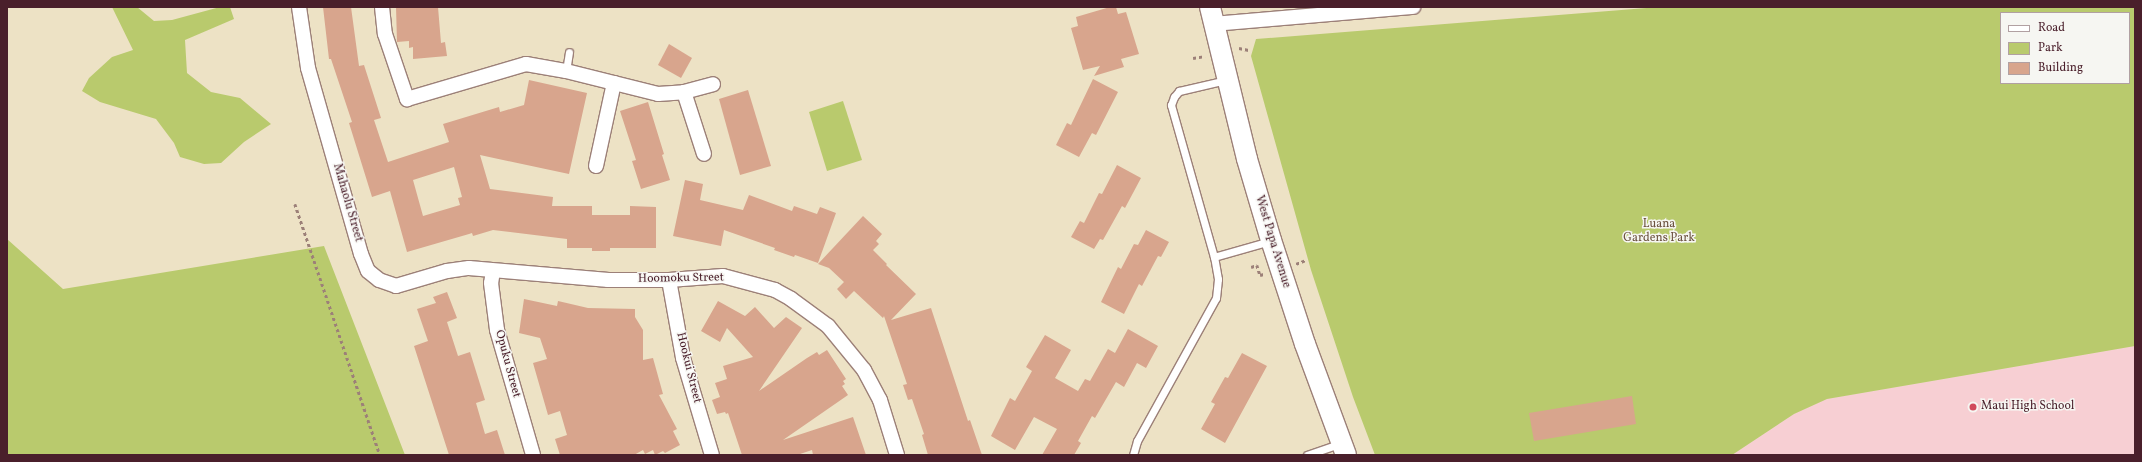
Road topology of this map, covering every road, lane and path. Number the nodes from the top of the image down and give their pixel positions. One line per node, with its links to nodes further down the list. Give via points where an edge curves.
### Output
1 (299, 7): 23 (street, Mahaolu Street, via 308,68 368,271 379,280 396,286 447,271 469,268)
2 (382, 7): 10 (street, via 385,34 406,100 526,64)
3 (1413, 7): 4 (street)
4 (1212, 16): 11 (street, West Papa Avenue)
5 (1236, 48): 6 (path)
6 (1248, 50)
7 (569, 52): 10 (lane)
8 (1206, 56): 9 (path)
9 (1193, 58)
10 (566, 71): 12 (street)
11 (1227, 79): 18 (street, West Papa Avenue); 19 (lane, via 1179,91 1171,105)
12 (614, 83): 14 (street, via 658,94); 16 (street)
13 (713, 84): 14 (street)
14 (684, 92): 15 (street)
15 (704, 154)
16 (596, 166)
17 (295, 204): 27 (path)
18 (1271, 240): 19 (lane); 26 (street, West Papa Avenue)
19 (1214, 256): 31 (lane, via 1218,279 1216,298 1137,441)
20 (1306, 260): 21 (path)
21 (1294, 264)
22 (1251, 267): 24 (path, via 1257,265 1260,275)
23 (493, 271): 25 (street, Hoomoku Street, via 608,280); 28 (street, Opuku Street, via 491,283 497,330)
24 (1266, 273)
25 (670, 280): 29 (street, Hookui Street, via 683,358); 30 (street, Hoomoku Street, via 723,276 775,290 828,326 864,370 880,400)
26 (1343, 449): 32 (lane)
27 (380, 455)
28 (533, 455)
29 (712, 455)
30 (897, 455)
31 (1134, 455)
32 (1307, 455)

